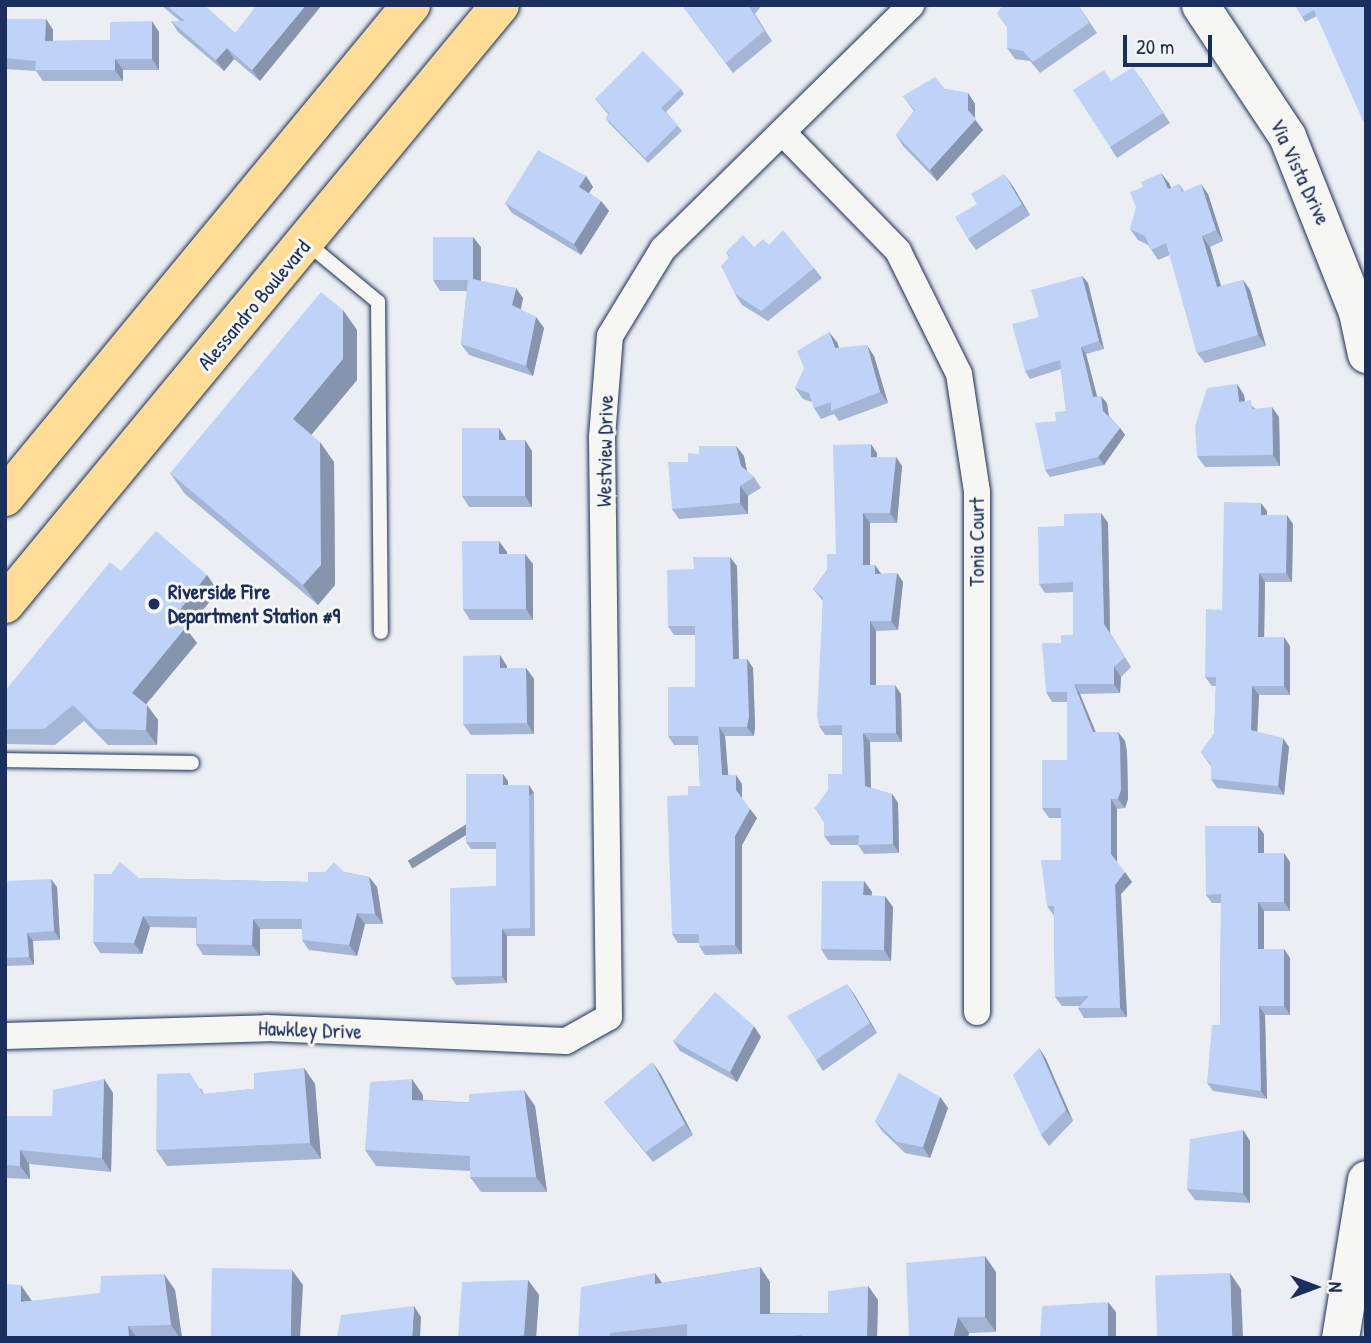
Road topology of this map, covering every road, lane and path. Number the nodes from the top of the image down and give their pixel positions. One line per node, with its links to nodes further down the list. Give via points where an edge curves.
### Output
1 (411, 5): 8 (main road)
2 (500, 5): 6 (main road, Alessandro Boulevard)
3 (911, 5): 5 (street, Westview Drive)
4 (1200, 5): 7 (street, Via Vista Drive, via 1287,136 1348,287)
5 (784, 134): 13 (street, Tonia Court, via 898,251 959,374 977,492); 14 (street, Westview Drive, via 663,249 610,336 602,437)
6 (306, 242): 9 (main road, Alessandro Boulevard); 10 (lane, via 378,302)
7 (1366, 354)
8 (5, 497)
9 (5, 604)
10 (381, 632)
11 (5, 760): 12 (lane)
12 (192, 763)
13 (977, 1012)
14 (609, 1017): 15 (street, Hawkley Drive, via 566,1041 267,1028)
15 (5, 1036)
16 (1366, 1178): 17 (street)
17 (1339, 1338)

